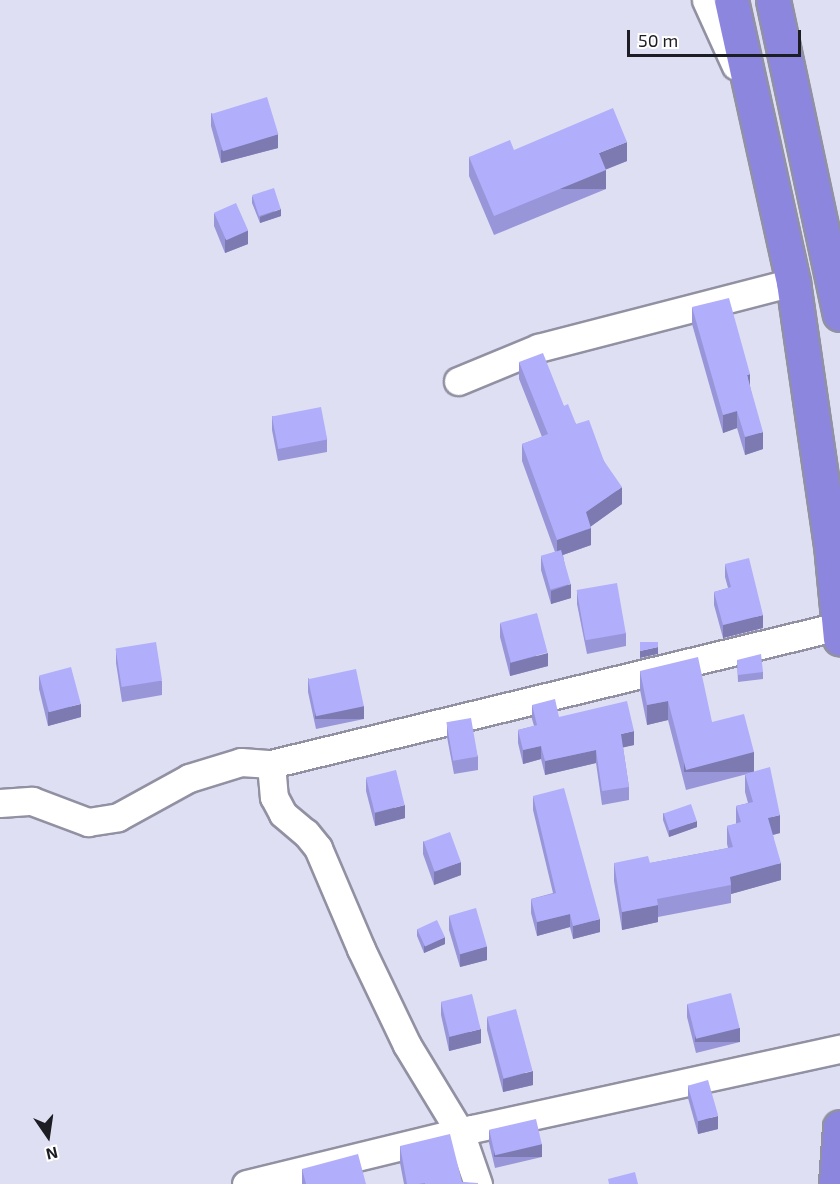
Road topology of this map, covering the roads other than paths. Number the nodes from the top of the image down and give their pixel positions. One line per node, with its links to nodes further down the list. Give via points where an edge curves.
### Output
1 (706, 0): 4 (street)
2 (732, 0): 4 (highway)
3 (773, 0): 6 (highway)
4 (755, 108): 5 (highway)
5 (794, 282): 7 (street, via 537,348); 8 (highway, via 831,545)
6 (840, 314)
7 (458, 381)
8 (839, 633): 9 (street)
9 (271, 764): 10 (street, via 241,762 189,778 118,817 88,822 32,801); 13 (street, via 274,797 283,814 306,832 318,848 407,1045)
10 (0, 803)
11 (840, 1048): 13 (street)
12 (840, 1126): 16 (highway)
13 (460, 1132): 14 (street); 15 (street)
14 (246, 1184)
15 (478, 1184)
16 (836, 1184)

